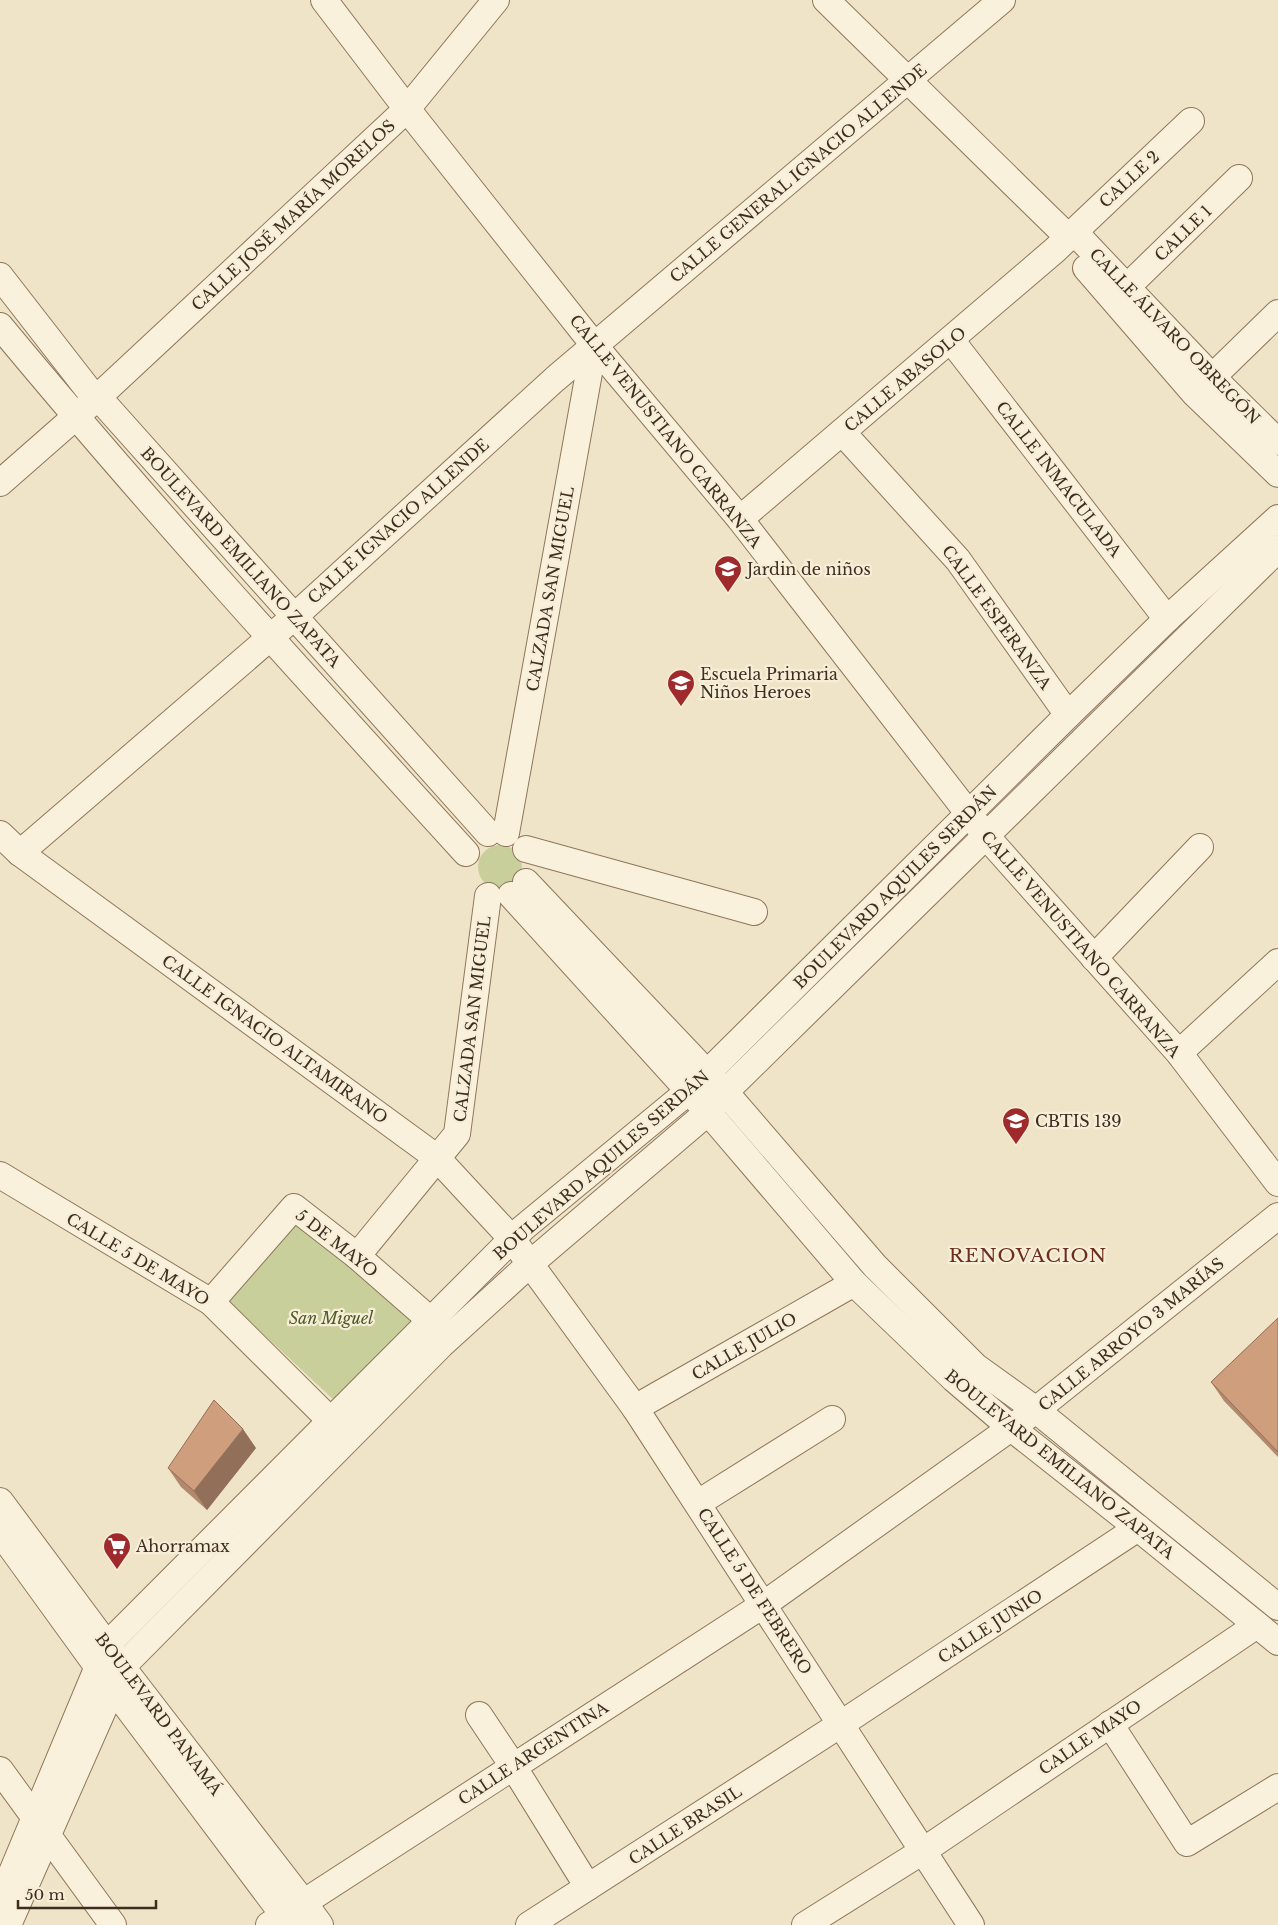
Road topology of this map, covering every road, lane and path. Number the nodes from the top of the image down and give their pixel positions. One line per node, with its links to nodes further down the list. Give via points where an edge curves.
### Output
1 (324, 0): 6 (street, CALLE VENUSTIANO CARRANZA)
2 (496, 0): 6 (street, CALLE JOSÉ MARÍA MORELOS)
3 (826, 0): 5 (street, CALLE ÁLVARO OBREGÓN)
4 (1002, 0): 5 (street, CALLE GENERAL IGNACIO ALLENDE)
5 (909, 80): 9 (street, CALLE ÁLVARO OBREGÓN); 15 (street, CALLE GENERAL IGNACIO ALLENDE)
6 (407, 109): 15 (street, CALLE VENUSTIANO CARRANZA); 18 (street, CALLE JOSÉ MARÍA MORELOS)
7 (1190, 121): 9 (street, CALLE 2)
8 (1239, 178): 11 (street, CALLE 1)
9 (1068, 237): 11 (street, CALLE ÁLVARO OBREGÓN, via 1080,238); 14 (street, CALLE ABASOLO); 17 (street, CALLE ÁLVARO OBREGÓN, via 1068,248)
10 (0, 276): 18 (street, BOULEVARD EMILIANO ZAPATA, via 87,388)
11 (1127, 287): 17 (street, CALLE ÁLVARO OBREGÓN)
12 (1278, 313): 17 (street)
13 (0, 326): 20 (street, BOULEVARD EMILIANO ZAPATA)
14 (952, 340): 21 (street, CALLE ABASOLO); 29 (street, CALLE INMACULADA)
15 (594, 345): 16 (street, CALLE IGNACIO ALLENDE); 19 (street, CALZADA SAN MIGUEL); 26 (street, CALLE VENUSTIANO CARRANZA)
16 (555, 379): 19 (street); 28 (street, CALLE IGNACIO ALLENDE)
17 (1204, 386): 22 (street, CALLE ÁLVARO OBREGÓN); 23 (street, CALLE ÁLVARO OBREGÓN)
18 (98, 397): 20 (street, CALLE JOSÉ MARÍA MORELOS); 28 (street, BOULEVARD EMILIANO ZAPATA)
19 (584, 401): 33 (street, CALZADA SAN MIGUEL)
20 (76, 417): 24 (street, CALLE JOSÉ MARÍA MORELOS); 30 (street, BOULEVARD EMILIANO ZAPATA)
21 (842, 432): 26 (street, CALLE ABASOLO); 31 (street, CALLE ESPERANZA, via 958,560)
22 (1278, 442)
23 (1278, 474)
24 (0, 483)
25 (1278, 518): 29 (street, BOULEVARD AQUILES SERDÁN)
26 (740, 519): 32 (street, CALLE VENUSTIANO CARRANZA)
27 (1278, 550): 35 (street, BOULEVARD AQUILES SERDÁN)
28 (294, 617): 30 (street, CALLE IGNACIO ALLENDE); 33 (street, BOULEVARD EMILIANO ZAPATA)
29 (1167, 619): 31 (street, BOULEVARD AQUILES SERDÁN)
30 (269, 638): 38 (street, CALLE IGNACIO ALLENDE); 39 (street, BOULEVARD EMILIANO ZAPATA)
31 (1068, 714): 32 (street, BOULEVARD AQUILES SERDÁN)
32 (968, 814): 35 (street, CALLE VENUSTIANO CARRANZA); 45 (street, BOULEVARD AQUILES SERDÁN)
33 (497, 833): 37 (street, via 518,838); 39 (street, via 479,837)
34 (0, 834): 38 (street, CALLE IGNACIO ALTAMIRANO)
35 (986, 836): 42 (street, CALLE VENUSTIANO CARRANZA); 46 (street, BOULEVARD AQUILES SERDÁN)
36 (1200, 847): 42 (street)
37 (526, 849): 40 (street, via 530,871); 41 (street)
38 (20, 853): 48 (street, CALLE IGNACIO ALTAMIRANO)
39 (466, 854): 40 (street, via 464,867 476,890)
40 (508, 891): 45 (street, BOULEVARD EMILIANO ZAPATA); 48 (street, CALZADA SAN MIGUEL, via 457,1134)
41 (754, 912)
42 (1094, 958): 44 (street, CALLE VENUSTIANO CARRANZA)
43 (1278, 962): 44 (street)
44 (1179, 1054): 50 (street, CALLE VENUSTIANO CARRANZA)
45 (698, 1082): 46 (street, BOULEVARD EMILIANO ZAPATA); 47 (street, BOULEVARD EMILIANO ZAPATA); 52 (street, BOULEVARD AQUILES SERDÁN)
46 (725, 1092): 47 (street, BOULEVARD AQUILES SERDÁN); 59 (street, BOULEVARD EMILIANO ZAPATA, via 875,1266 975,1366)
47 (708, 1112): 54 (street, BOULEVARD AQUILES SERDÁN); 55 (street, BOULEVARD EMILIANO ZAPATA)
48 (436, 1157): 52 (street, CALLE IGNACIO ALTAMIRANO); 53 (street, CALZADA SAN MIGUEL)
49 (0, 1175): 56 (street, CALLE 5 DE MAYO)
50 (1278, 1183)
51 (1278, 1216): 59 (street, CALLE ARROYO 3 MARÍAS)
52 (512, 1238): 54 (street, CALLE IGNACIO ALTAMIRANO); 57 (street, BOULEVARD AQUILES SERDÁN)
53 (357, 1256): 56 (street, 5 DE MAYO, via 294,1207); 57 (street, 5 DE MAYO)
54 (531, 1263): 57 (street, BOULEVARD AQUILES SERDÁN); 58 (street, CALLE 5 DE FEBRERO)
55 (854, 1283): 58 (street, CALLE JULIO); 61 (street, BOULEVARD EMILIANO ZAPATA, via 954,1379)
56 (211, 1302): 62 (street, CALLE 5 DE MAYO)
57 (440, 1329): 62 (street, BOULEVARD AQUILES SERDÁN)
58 (635, 1408): 64 (street, CALLE 5 DE FEBRERO)
59 (1036, 1410): 61 (street, CALLE ARROYO 3 MARÍAS); 68 (street, BOULEVARD EMILIANO ZAPATA)
60 (832, 1419): 64 (street)
61 (1010, 1427): 65 (street, BOULEVARD EMILIANO ZAPATA); 67 (street, CALLE ARROYO 3 MARÍAS)
62 (339, 1429): 71 (street, BOULEVARD AQUILES SERDÁN)
63 (0, 1501): 71 (street, BOULEVARD PANAMÁ)
64 (698, 1503): 67 (street, CALLE 5 DE FEBRERO)
65 (1138, 1528): 69 (street, BOULEVARD EMILIANO ZAPATA); 73 (street, CALLE JUNIO)
66 (0, 1532): 71 (street, BOULEVARD PANAMÁ)
67 (763, 1605): 73 (street, CALLE 5 DE FEBRERO); 75 (street, CALLE ARGENTINA)
68 (1278, 1606)
69 (1257, 1624): 70 (street, BOULEVARD EMILIANO ZAPATA); 74 (street, CALLE MAYO)
70 (1278, 1642)
71 (110, 1667): 78 (street, BOULEVARD AQUILES SERDÁN); 82 (street, BOULEVARD PANAMÁ)
72 (479, 1716): 75 (street)
73 (841, 1724): 79 (street, CALLE 5 DE FEBRERO); 80 (street, CALLE BRASIL)
74 (1110, 1724): 77 (street, via 1187,1843); 79 (street, CALLE MAYO)
75 (513, 1766): 80 (street); 82 (street, CALLE ARGENTINA)
76 (0, 1770): 78 (street)
77 (1278, 1787)
78 (42, 1828): 81 (street, BOULEVARD AQUILES SERDÁN); 83 (street, BOULEVARD AQUILES SERDÁN); 84 (street)
79 (923, 1851): 86 (street, CALLE MAYO); 87 (street, CALLE 5 DE FEBRERO)
80 (588, 1887): 85 (street, CALLE BRASIL)
81 (0, 1902)
82 (297, 1919)
83 (8, 1925)
84 (113, 1925)
85 (529, 1925)
86 (805, 1925)
87 (971, 1925)

